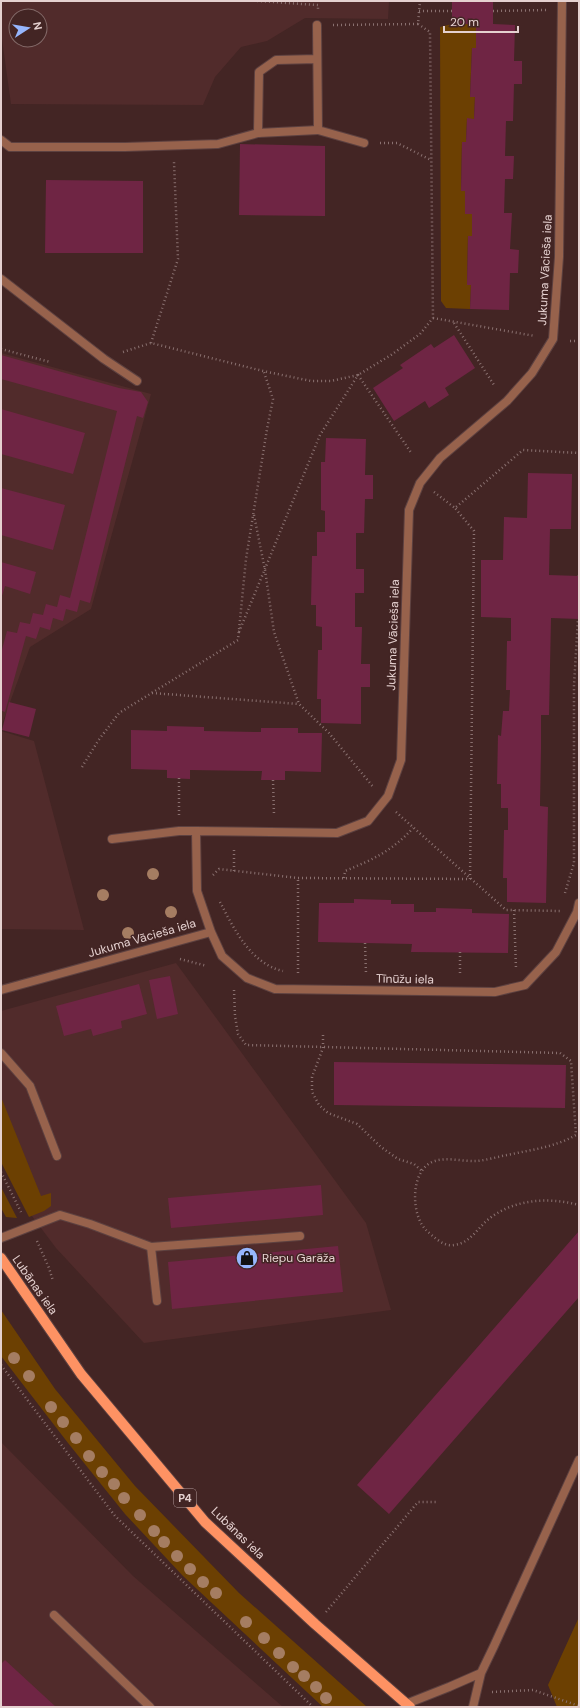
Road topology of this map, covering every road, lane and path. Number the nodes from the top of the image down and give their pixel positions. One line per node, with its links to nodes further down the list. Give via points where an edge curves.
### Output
1 (256, 1): 3 (path)
2 (420, 1): 6 (path)
3 (318, 3): 9 (path)
4 (562, 5): 5 (path); 20 (street, Jukuma Vācieša iela, via 559,257)
5 (493, 10)
6 (419, 11): 7 (path); 8 (path)
7 (452, 11)
8 (418, 24): 9 (path); 16 (path, via 430,32)
9 (317, 25): 10 (street)
10 (317, 59): 11 (street); 12 (street, via 276,60 259,72)
11 (318, 130): 12 (street); 14 (street)
12 (258, 133): 15 (street, via 218,144)
13 (1, 140): 15 (street, via 10,147)
14 (364, 143): 16 (path, via 397,143)
15 (174, 145): 22 (path, via 178,259)
16 (431, 160): 18 (path)
17 (1, 279): 24 (street)
18 (433, 318): 19 (path); 27 (path, via 420,334)
19 (454, 322): 20 (path); 29 (path)
20 (553, 339): 21 (path); 32 (street, Jukuma Vācieša iela, via 532,373 507,401 440,458)
21 (579, 341)
22 (150, 343): 24 (path); 26 (path)
23 (1, 349): 25 (path)
24 (104, 359): 28 (street)
25 (50, 362)
26 (264, 371): 27 (path, via 311,381 331,381); 34 (path, via 273,399 266,429)
27 (358, 375): 31 (path); 35 (path, via 320,436)
28 (137, 381)
29 (494, 385)
30 (579, 453): 33 (path, via 523,450)
31 (412, 454)
32 (420, 483): 33 (path); 46 (street, Jukuma Vācieša iela, via 410,510 401,760)
33 (455, 508): 56 (path, via 474,531)
34 (254, 515): 35 (path); 39 (path, via 246,559)
35 (265, 570): 39 (path); 42 (path, via 274,632)
36 (579, 572): 37 (path)
37 (579, 576)
38 (578, 619): 40 (path)
39 (238, 636): 41 (path, via 238,640)
40 (578, 639): 58 (path, via 574,684 574,863)
41 (151, 693): 42 (path); 43 (path, via 119,714)
42 (299, 704): 46 (path, via 329,733)
43 (82, 767)
44 (179, 778): 48 (path)
45 (273, 780): 51 (path)
46 (384, 802): 47 (path); 51 (street, Jukuma Vācieša iela, via 368,821 337,833)
47 (413, 828): 55 (path, via 393,848 373,860 345,871); 56 (path)
48 (179, 831): 49 (street); 52 (street)
49 (196, 831): 50 (street, Jukuma Vācieša iela); 65 (street, Jukuma Vācieša iela, via 197,891)
50 (234, 832): 51 (street, Jukuma Vācieša iela); 53 (path)
51 (274, 832)
52 (112, 838)
53 (234, 870): 54 (path); 57 (path, via 219,869 212,876)
54 (298, 878): 55 (path); 73 (path)
55 (344, 878): 56 (path)
56 (470, 879): 62 (path, via 506,910)
57 (213, 882)
58 (564, 898)
59 (219, 899): 73 (path, via 232,924 254,956 276,969)
60 (562, 904): 63 (path)
61 (579, 904): 78 (street, Tīnūžu iela, via 556,952 525,985 495,992)
62 (514, 910): 63 (path); 71 (path)
63 (560, 911): 64 (path)
64 (557, 918)
65 (211, 932): 67 (street, Jukuma Vācieša iela); 78 (street, Tīnūžu iela, via 222,956 247,978 275,989)
66 (365, 943): 75 (path, via 366,976)
67 (166, 944): 70 (path, via 170,958 185,960); 77 (street, Jukuma Vācieša iela)
68 (460, 952): 78 (path)
69 (521, 966): 71 (path)
70 (212, 970)
71 (516, 970): 72 (path)
72 (512, 973)
73 (298, 974): 74 (path)
74 (305, 974)
75 (358, 976)
76 (234, 986): 80 (path, via 238,1034 246,1045)
77 (1, 990)
78 (461, 992)
79 (323, 1035): 80 (path)
80 (323, 1048): 82 (path, via 560,1053 571,1061); 84 (path, via 312,1077 312,1092 319,1105 328,1113 357,1124 380,1147 398,1159 414,1164)
81 (1, 1053): 83 (street, via 30,1086)
82 (578, 1135): 84 (path, via 546,1148 477,1161 449,1159 432,1163)
83 (57, 1156)
84 (422, 1171): 85 (path, via 416,1185 414,1200 417,1213 424,1227 438,1240 453,1246 468,1241 490,1218 528,1201 544,1199)
85 (579, 1205)
86 (300, 1236): 88 (street)
87 (1, 1238): 88 (street, via 60,1214)
88 (151, 1247): 90 (street)
89 (1, 1258): 95 (main road, Lubānas iela / P4, via 81,1374 205,1522)
90 (157, 1301)
91 (1, 1365): 101 (path, via 115,1516)
92 (579, 1460): 96 (street)
93 (436, 1502): 95 (path, via 418,1502)
94 (54, 1616): 100 (street)
95 (315, 1624): 98 (main road, Lubānas iela / P4)
96 (480, 1672): 98 (street); 102 (street)
97 (491, 1692): 99 (path, via 533,1690)
98 (408, 1705)
99 (579, 1706)
100 (150, 1707)
101 (313, 1707)
102 (473, 1707)

